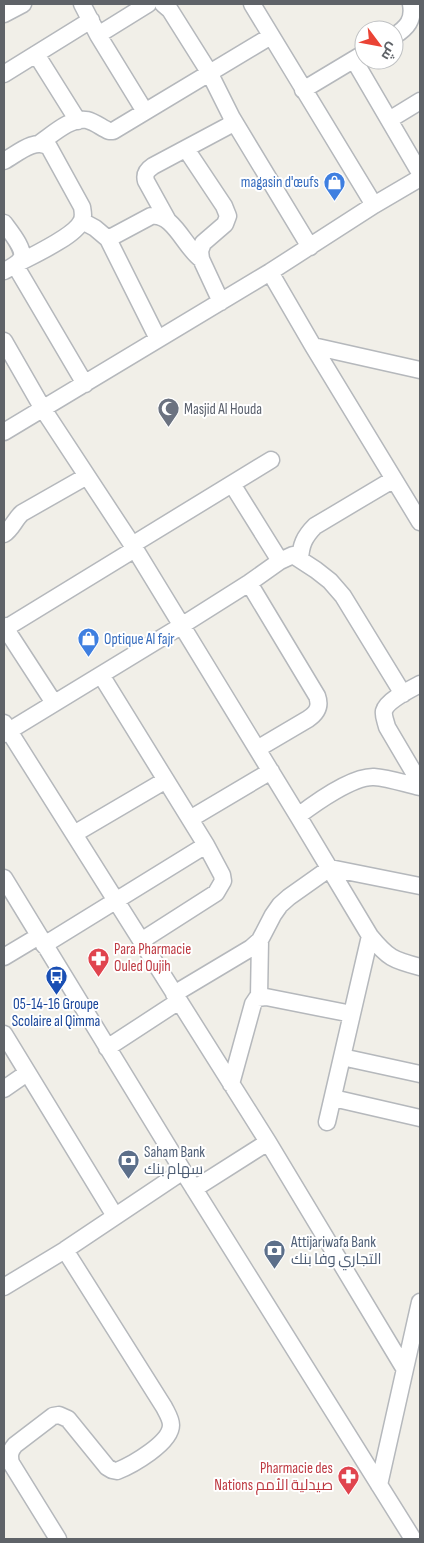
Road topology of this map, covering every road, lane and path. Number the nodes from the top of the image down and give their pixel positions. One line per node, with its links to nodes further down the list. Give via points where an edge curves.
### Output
1 (23, 4): 7 (street)
2 (82, 4): 8 (street)
3 (148, 4): 8 (street)
4 (162, 4): 14 (street, via 170,10)
5 (411, 4): 9 (street, via 411,20)
6 (255, 5): 10 (street)
7 (4, 14)
8 (95, 28): 11 (street); 18 (street)
9 (404, 28)
10 (271, 36): 14 (street); 16 (street)
11 (36, 54): 15 (street); 21 (street)
12 (354, 60): 16 (street)
13 (365, 70): 20 (street)
14 (209, 72): 18 (street); 19 (street)
15 (4, 74)
16 (303, 90): 27 (street)
17 (420, 101): 20 (street)
18 (144, 110): 21 (street, via 110,131 93,122)
19 (232, 118): 23 (street, via 228,126); 32 (street)
20 (389, 120): 25 (street)
21 (78, 121): 22 (street)
22 (40, 143): 24 (street); 29 (street, via 49,147 82,207)
23 (186, 149): 28 (street, via 148,170 145,177); 33 (street, via 228,216 225,224 201,246)
24 (4, 161)
25 (420, 173)
26 (420, 178): 27 (street)
27 (374, 205): 32 (street)
28 (167, 219): 31 (street, via 151,216); 33 (street)
29 (82, 221): 31 (street); 34 (street, via 69,235)
30 (4, 223): 34 (street, via 22,254 21,259)
31 (108, 239): 37 (street)
32 (310, 247): 35 (street)
33 (201, 259): 36 (street)
34 (9, 268): 42 (street)
35 (270, 272): 36 (street); 39 (street)
36 (221, 302): 37 (street)
37 (158, 340): 42 (street)
38 (4, 341): 40 (street)
39 (312, 346): 41 (street); 47 (street)
40 (8, 359): 43 (street)
41 (420, 370)
42 (84, 384): 43 (street)
43 (43, 409): 44 (street); 46 (street)
44 (4, 432)
45 (271, 460): 48 (street)
46 (87, 476): 50 (street, via 22,513); 51 (street)
47 (394, 480): 49 (street); 52 (street, via 315,526)
48 (232, 484): 51 (street); 52 (street)
49 (420, 522)
50 (4, 534)
51 (134, 547): 54 (street); 55 (street)
52 (291, 558): 53 (street); 58 (street, via 330,581)
53 (249, 583): 54 (street); 61 (street, via 319,702 315,714)
54 (181, 626): 56 (street); 61 (street)
55 (5, 627): 59 (street)
56 (101, 675): 59 (street); 63 (street)
57 (420, 684): 58 (street)
58 (402, 694): 64 (street, via 387,706 384,719)
59 (54, 704): 60 (street)
60 (5, 730): 67 (street)
61 (257, 749): 62 (street)
62 (271, 771): 65 (street); 66 (street)
63 (166, 780): 66 (street); 67 (street)
64 (420, 783): 65 (street, via 372,777 362,779 331,794)
65 (298, 816): 69 (street)
66 (190, 819): 68 (street)
67 (74, 834): 72 (street)
68 (206, 845): 72 (street); 76 (street, via 222,874 223,881 216,893)
69 (330, 868): 71 (street); 73 (street); 75 (street, via 280,905)
70 (4, 878): 74 (street)
71 (420, 886)
72 (116, 901): 74 (street); 76 (street)
73 (370, 936): 78 (street, via 382,951); 81 (street)
74 (42, 940): 77 (street); 83 (street)
75 (260, 940): 79 (street); 80 (street)
76 (141, 941): 80 (street)
77 (4, 958)
78 (420, 967)
79 (259, 997): 81 (street); 87 (street, via 253,1004)
80 (177, 998): 83 (street); 87 (street)
81 (352, 1014): 84 (street)
82 (4, 1034): 85 (street)
83 (107, 1048): 93 (street)
84 (342, 1056): 86 (street); 89 (street)
85 (27, 1073): 88 (street); 95 (street)
86 (420, 1074)
87 (231, 1084): 92 (street)
88 (4, 1089)
89 (333, 1098): 90 (street); 91 (street)
90 (420, 1118)
91 (327, 1122)
92 (268, 1142): 94 (street); 99 (street)
93 (183, 1171): 94 (street); 95 (street)
94 (194, 1188): 100 (street)
95 (115, 1216): 96 (street)
96 (65, 1250): 97 (street); 101 (street, via 164,1407 171,1426 159,1446 117,1471 106,1467 68,1419 59,1415 52,1416 15,1445 10,1451 11,1463)
97 (4, 1287)
98 (420, 1307): 99 (street)
99 (404, 1368): 100 (street)
100 (379, 1485): 102 (street)
101 (58, 1539)
102 (414, 1539)

